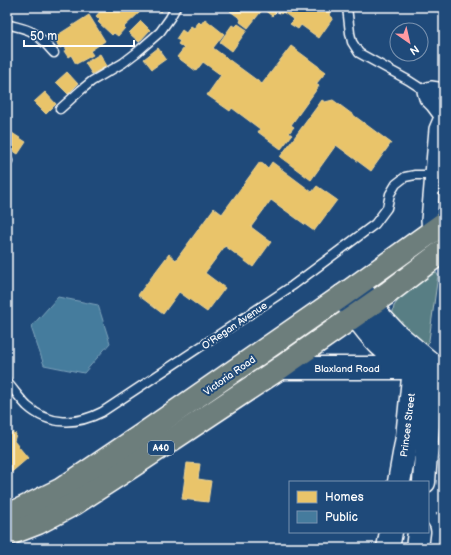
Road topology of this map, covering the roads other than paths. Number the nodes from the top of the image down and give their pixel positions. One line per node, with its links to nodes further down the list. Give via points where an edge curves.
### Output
1 (176, 7): 7 (lane, via 160,32 123,63 87,85)
2 (348, 7): 5 (lane, via 352,42 359,53)
3 (7, 24): 4 (lane, via 33,33)
4 (54, 53)
5 (425, 91): 6 (street); 8 (street, via 427,98)
6 (444, 91)
7 (60, 110)
8 (444, 117): 9 (street, via 437,129)
9 (438, 174): 10 (street, via 429,220); 17 (lane, O'Regan Avenue, via 404,177 396,184 386,208 375,224 292,286 93,416 68,422 43,417 27,405)
10 (437, 228): 12 (highway, Victoria Road / A40)
11 (444, 250): 13 (highway, A40)
12 (350, 291): 13 (street, Blaxland Road); 20 (highway, Victoria Road / A40, via 60,490)
13 (363, 310): 14 (highway, A40); 15 (street, Blaxland Road, via 365,329 380,346); 16 (street, Blaxland Road, via 381,318 396,334)
14 (280, 368): 15 (street, Blaxland Road); 23 (highway, A40, via 74,504 38,523)
15 (414, 368): 16 (street, Blaxland Road); 18 (street, Princes Street, via 407,438)
16 (440, 369): 19 (street, Princes Street, via 429,412)
17 (7, 382)
18 (399, 481)
19 (424, 481)
20 (7, 514)
21 (391, 533): 24 (street)
22 (419, 533): 25 (street)
23 (7, 535)
24 (388, 548)
25 (417, 548)

